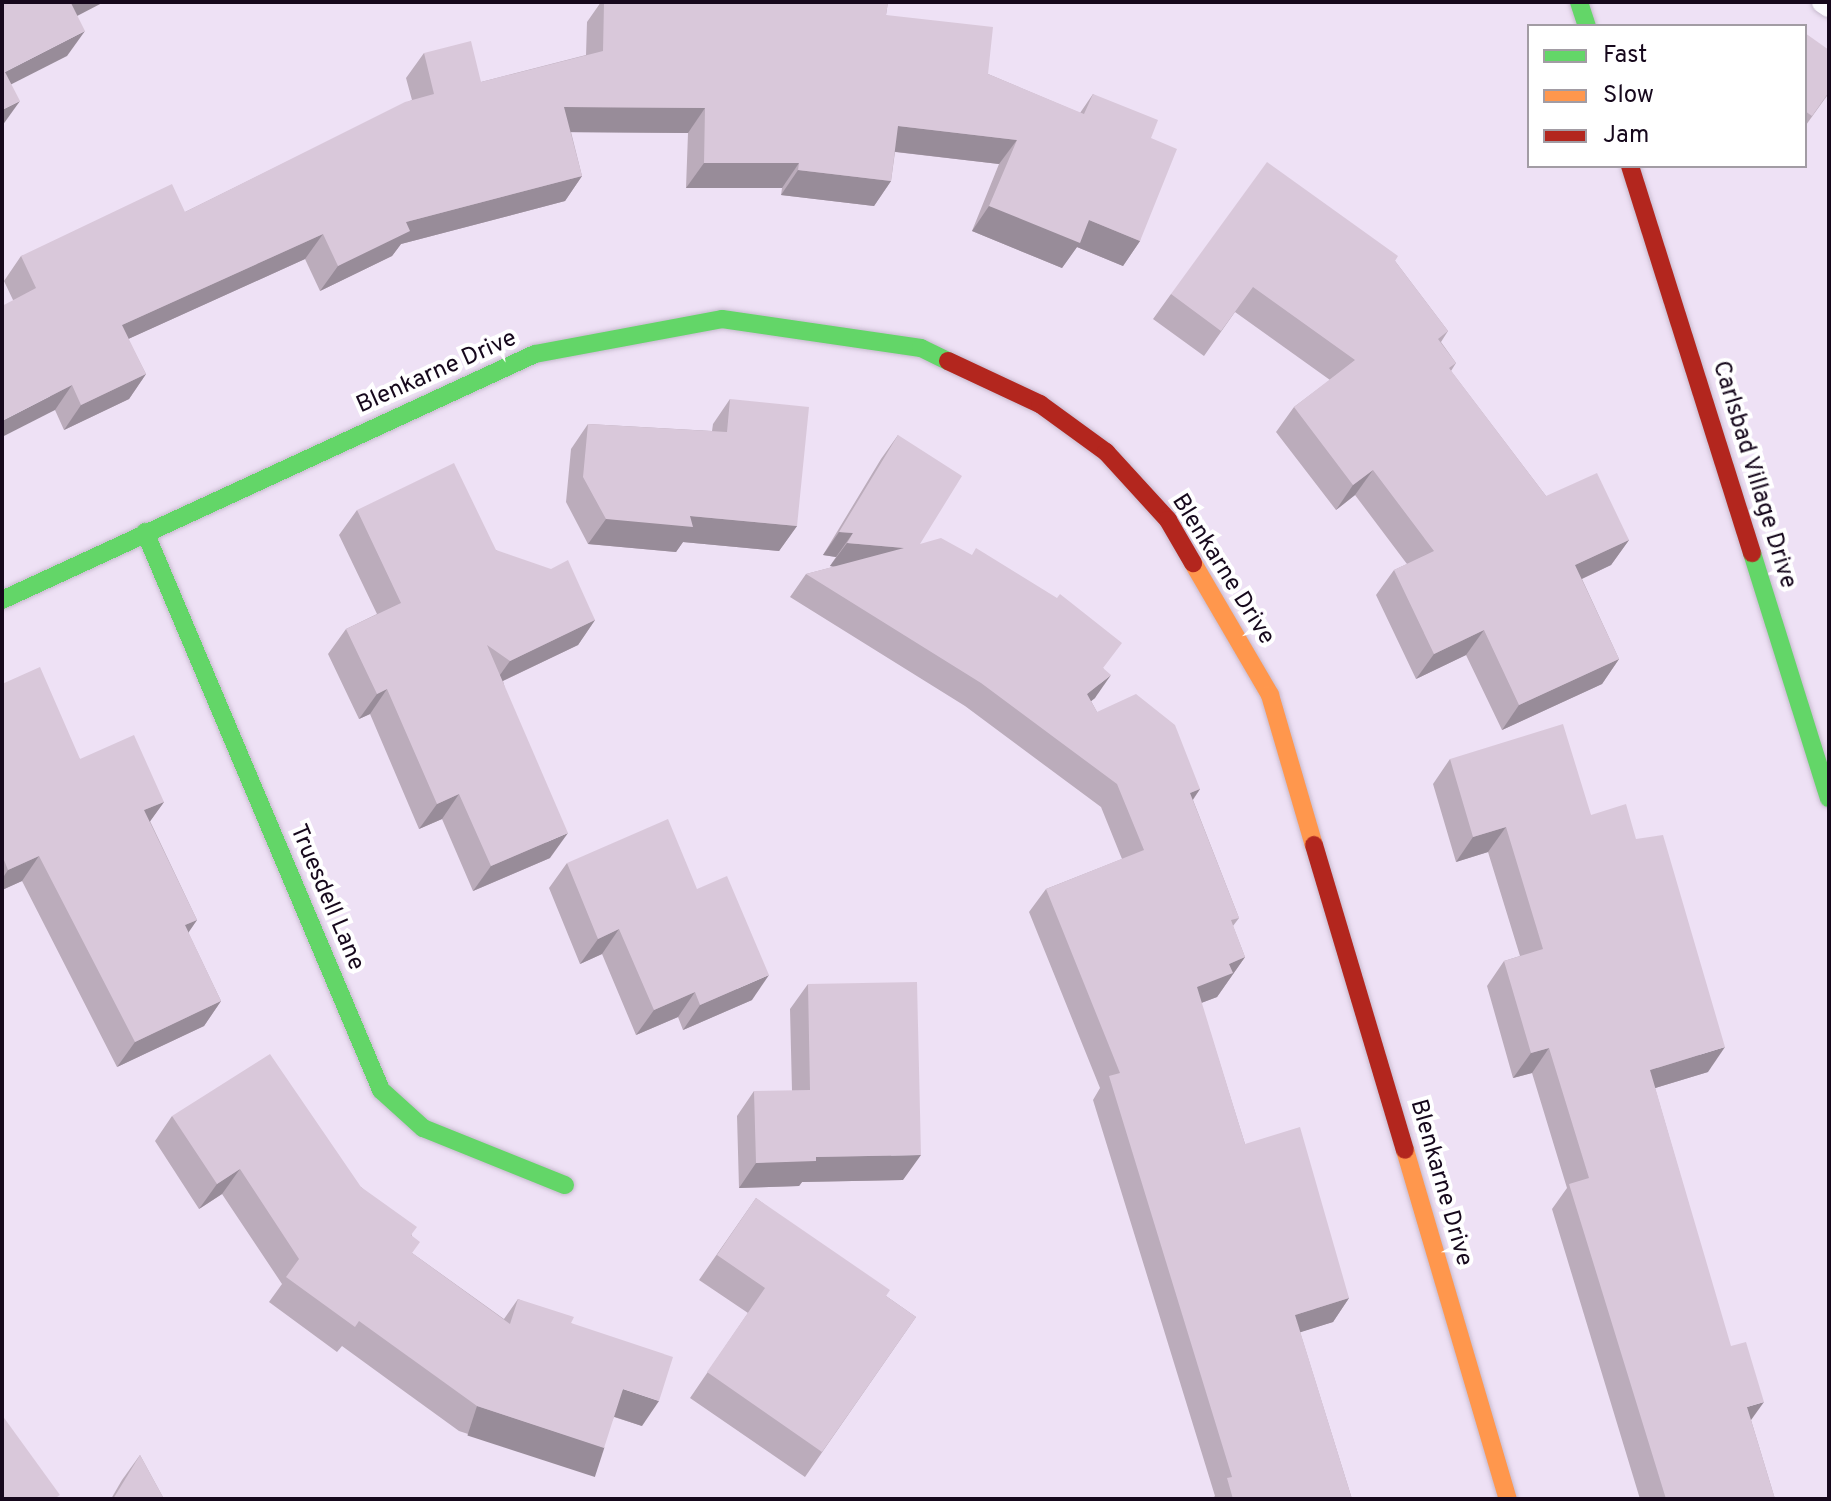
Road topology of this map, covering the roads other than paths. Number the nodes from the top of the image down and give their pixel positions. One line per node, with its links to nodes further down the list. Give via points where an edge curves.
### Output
1 (1579, 2): 4 (street)
2 (1823, 2): 3 (lane)
3 (1829, 6)
4 (1586, 24)
5 (1631, 168): 8 (street, Carlsbad Village Drive)
6 (145, 532): 7 (street, Blenkarne Drive); 9 (street, Truesdell Lane, via 381,1090 423,1128); 10 (street, Blenkarne Drive, via 535,354 722,319 921,348 1040,404 1106,452 1168,520 1270,695)
7 (2, 600)
8 (1829, 798)
9 (565, 1185)
10 (1508, 1499)

